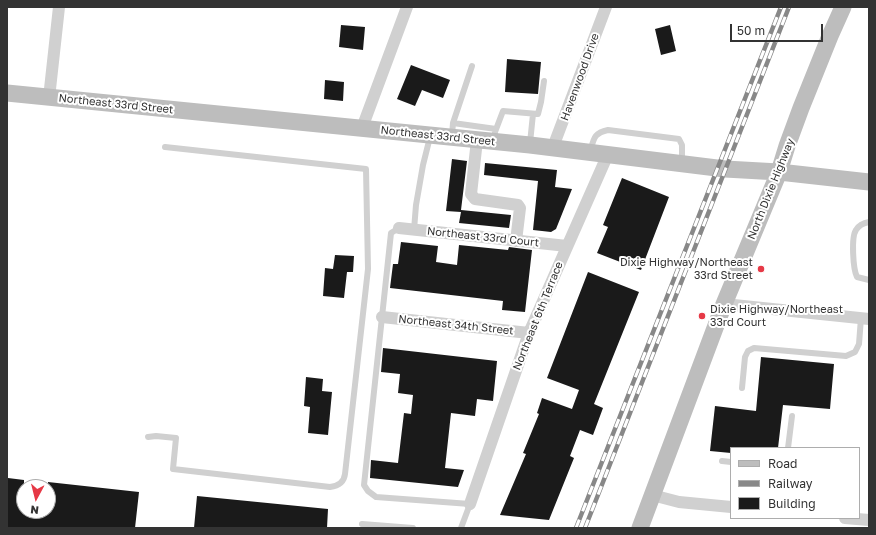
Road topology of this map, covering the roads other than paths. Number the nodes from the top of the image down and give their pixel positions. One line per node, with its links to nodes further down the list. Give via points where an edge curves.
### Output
1 (59, 7): 8 (street)
2 (407, 7): 10 (street)
3 (606, 7): 17 (street, Havenwood Drive)
4 (843, 7): 21 (street, North Dixie Highway, via 801,108)
5 (472, 66): 11 (lane)
6 (544, 81): 9 (lane, via 538,114)
7 (7, 93): 8 (street, Northeast 33rd Street)
8 (49, 98): 10 (street, Northeast 33rd Street)
9 (533, 114): 13 (lane, via 503,111); 15 (lane)
10 (362, 128): 12 (street, Northeast 33rd Street)
11 (452, 130): 12 (street, Northeast 33rd Street); 13 (lane); 14 (street, Northeast 33rd Street)
12 (431, 135): 25 (lane, via 423,165)
13 (495, 136): 14 (street, Northeast 33rd Street); 15 (street, Northeast 33rd Street)
14 (477, 140): 26 (street, via 471,194 475,199 518,205 520,208)
15 (530, 145): 17 (street, Northeast 33rd Street)
16 (165, 146): 35 (lane, via 366,169 368,269 345,474 340,484 330,487 173,469 176,438)
17 (553, 147): 18 (street, Northeast 33rd Street)
18 (590, 152): 19 (street, Northeast 33rd Street); 20 (lane, via 594,137 599,132 608,130 672,137 679,139 682,145)
19 (608, 154): 20 (street, Northeast 33rd Street); 27 (street, Northeast 6th Terrace)
20 (682, 164): 21 (street, Northeast 33rd Street)
21 (779, 172): 22 (street, Northeast 33rd Street); 29 (street, North Dixie Highway)
22 (869, 182)
23 (869, 222): 28 (lane, via 860,224 855,231 853,246 857,276)
24 (399, 228): 25 (street, Northeast 33rd Court); 30 (lane, via 391,233)
25 (414, 230): 26 (street, Northeast 33rd Court)
26 (516, 241): 27 (street, Northeast 33rd Court)
27 (567, 246): 32 (street, Northeast 6th Terrace)
28 (869, 280)
29 (724, 304): 31 (street); 39 (street, North Dixie Highway)
30 (382, 317): 32 (street, Northeast 34th Street); 40 (lane, via 364,485 376,497)
31 (865, 319): 33 (lane, via 856,352 846,356 754,348 748,351 745,357)
32 (529, 333): 40 (street, Northeast 6th Terrace)
33 (742, 388)
34 (792, 416): 36 (lane)
35 (148, 437)
36 (788, 447)
37 (722, 461): 38 (lane)
38 (730, 462)
39 (652, 495): 41 (street, via 679,502); 47 (street, North Dixie Highway)
40 (470, 504): 46 (lane)
41 (730, 507)
42 (857, 519): 43 (street)
43 (869, 520)
44 (362, 524): 45 (lane)
45 (413, 528)
46 (461, 528)
47 (640, 528)

